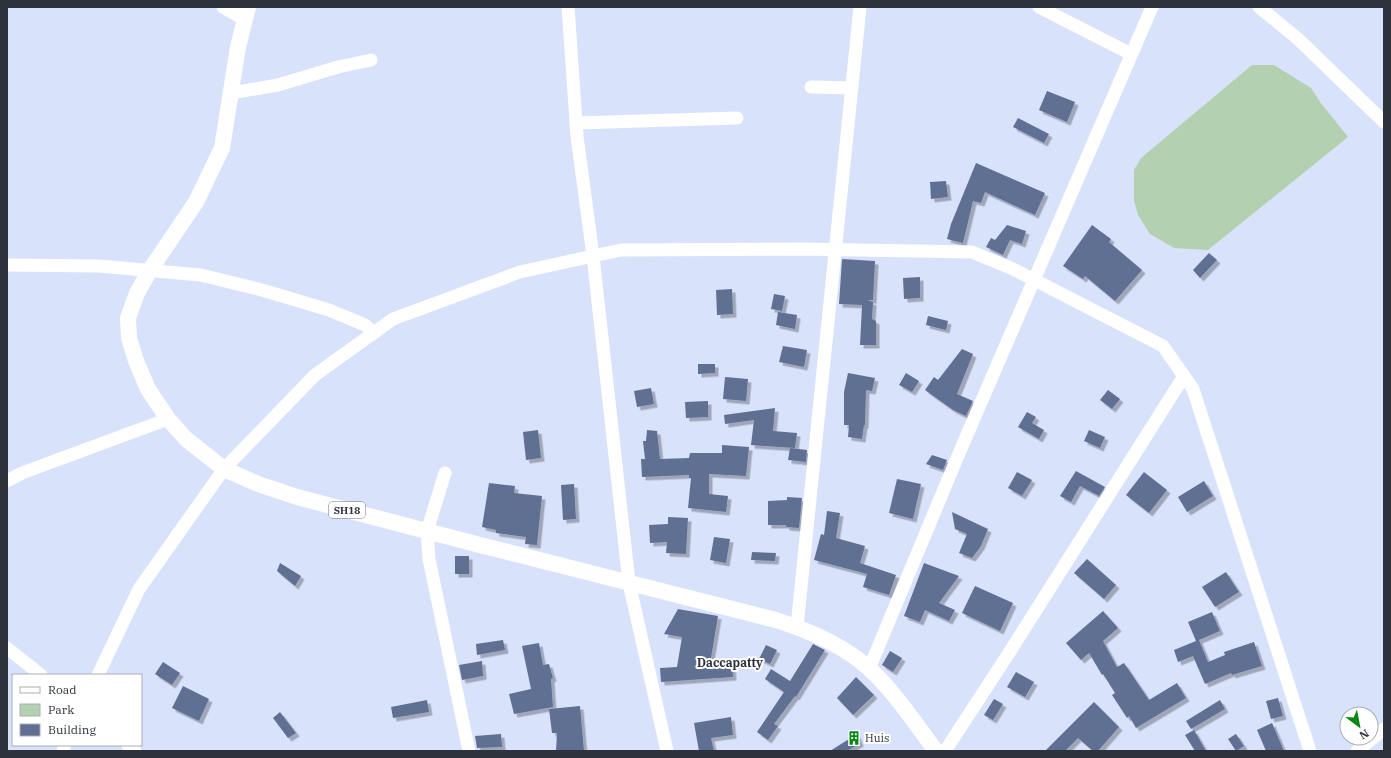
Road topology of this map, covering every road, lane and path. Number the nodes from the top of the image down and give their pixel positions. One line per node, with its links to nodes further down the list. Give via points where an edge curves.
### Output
1 (223, 7): 7 (street)
2 (568, 7): 15 (street)
3 (860, 7): 11 (street)
4 (1039, 7): 8 (street)
5 (1152, 7): 8 (street)
6 (1259, 7): 14 (street, via 1297,38)
7 (246, 13): 12 (main road, SH18)
8 (1131, 54): 20 (street)
9 (371, 60): 12 (street, via 278,85)
10 (811, 87): 11 (street)
11 (852, 88): 16 (street)
12 (231, 92): 19 (main road, SH18, via 222,148 196,202)
13 (737, 118): 15 (street)
14 (1384, 122)
15 (576, 123): 17 (street)
16 (836, 249): 17 (street, via 620,250); 20 (street, via 972,252 1013,268); 29 (street)
17 (593, 256): 21 (street, via 520,272 392,319); 28 (street)
18 (7, 265): 19 (street, via 99,266)
19 (150, 270): 21 (street, via 201,275 262,290 329,310 365,325); 23 (main road, SH18, via 137,292 128,318 129,338 148,389)
20 (1035, 280): 22 (street, via 1163,346); 31 (street, via 960,451)
21 (374, 333): 24 (street, via 315,375)
22 (1184, 376): 38 (street); 39 (street, via 1193,389)
23 (168, 418): 24 (main road, SH18, via 186,439); 26 (street)
24 (224, 469): 27 (main road, SH18, via 297,497); 33 (street, via 139,589)
25 (445, 473): 27 (street)
26 (7, 481)
27 (427, 531): 28 (main road, SH18); 35 (street, via 429,559)
28 (629, 583): 29 (main road, SH18); 36 (street)
29 (797, 626): 31 (main road, SH18, via 837,646)
30 (7, 648): 32 (street)
31 (870, 669): 37 (main road, SH18)
32 (40, 674)
33 (98, 674)
34 (1384, 729): 40 (street)
35 (469, 751)
36 (667, 751)
37 (936, 751)
38 (945, 751)
39 (1310, 751)
40 (1357, 751)

